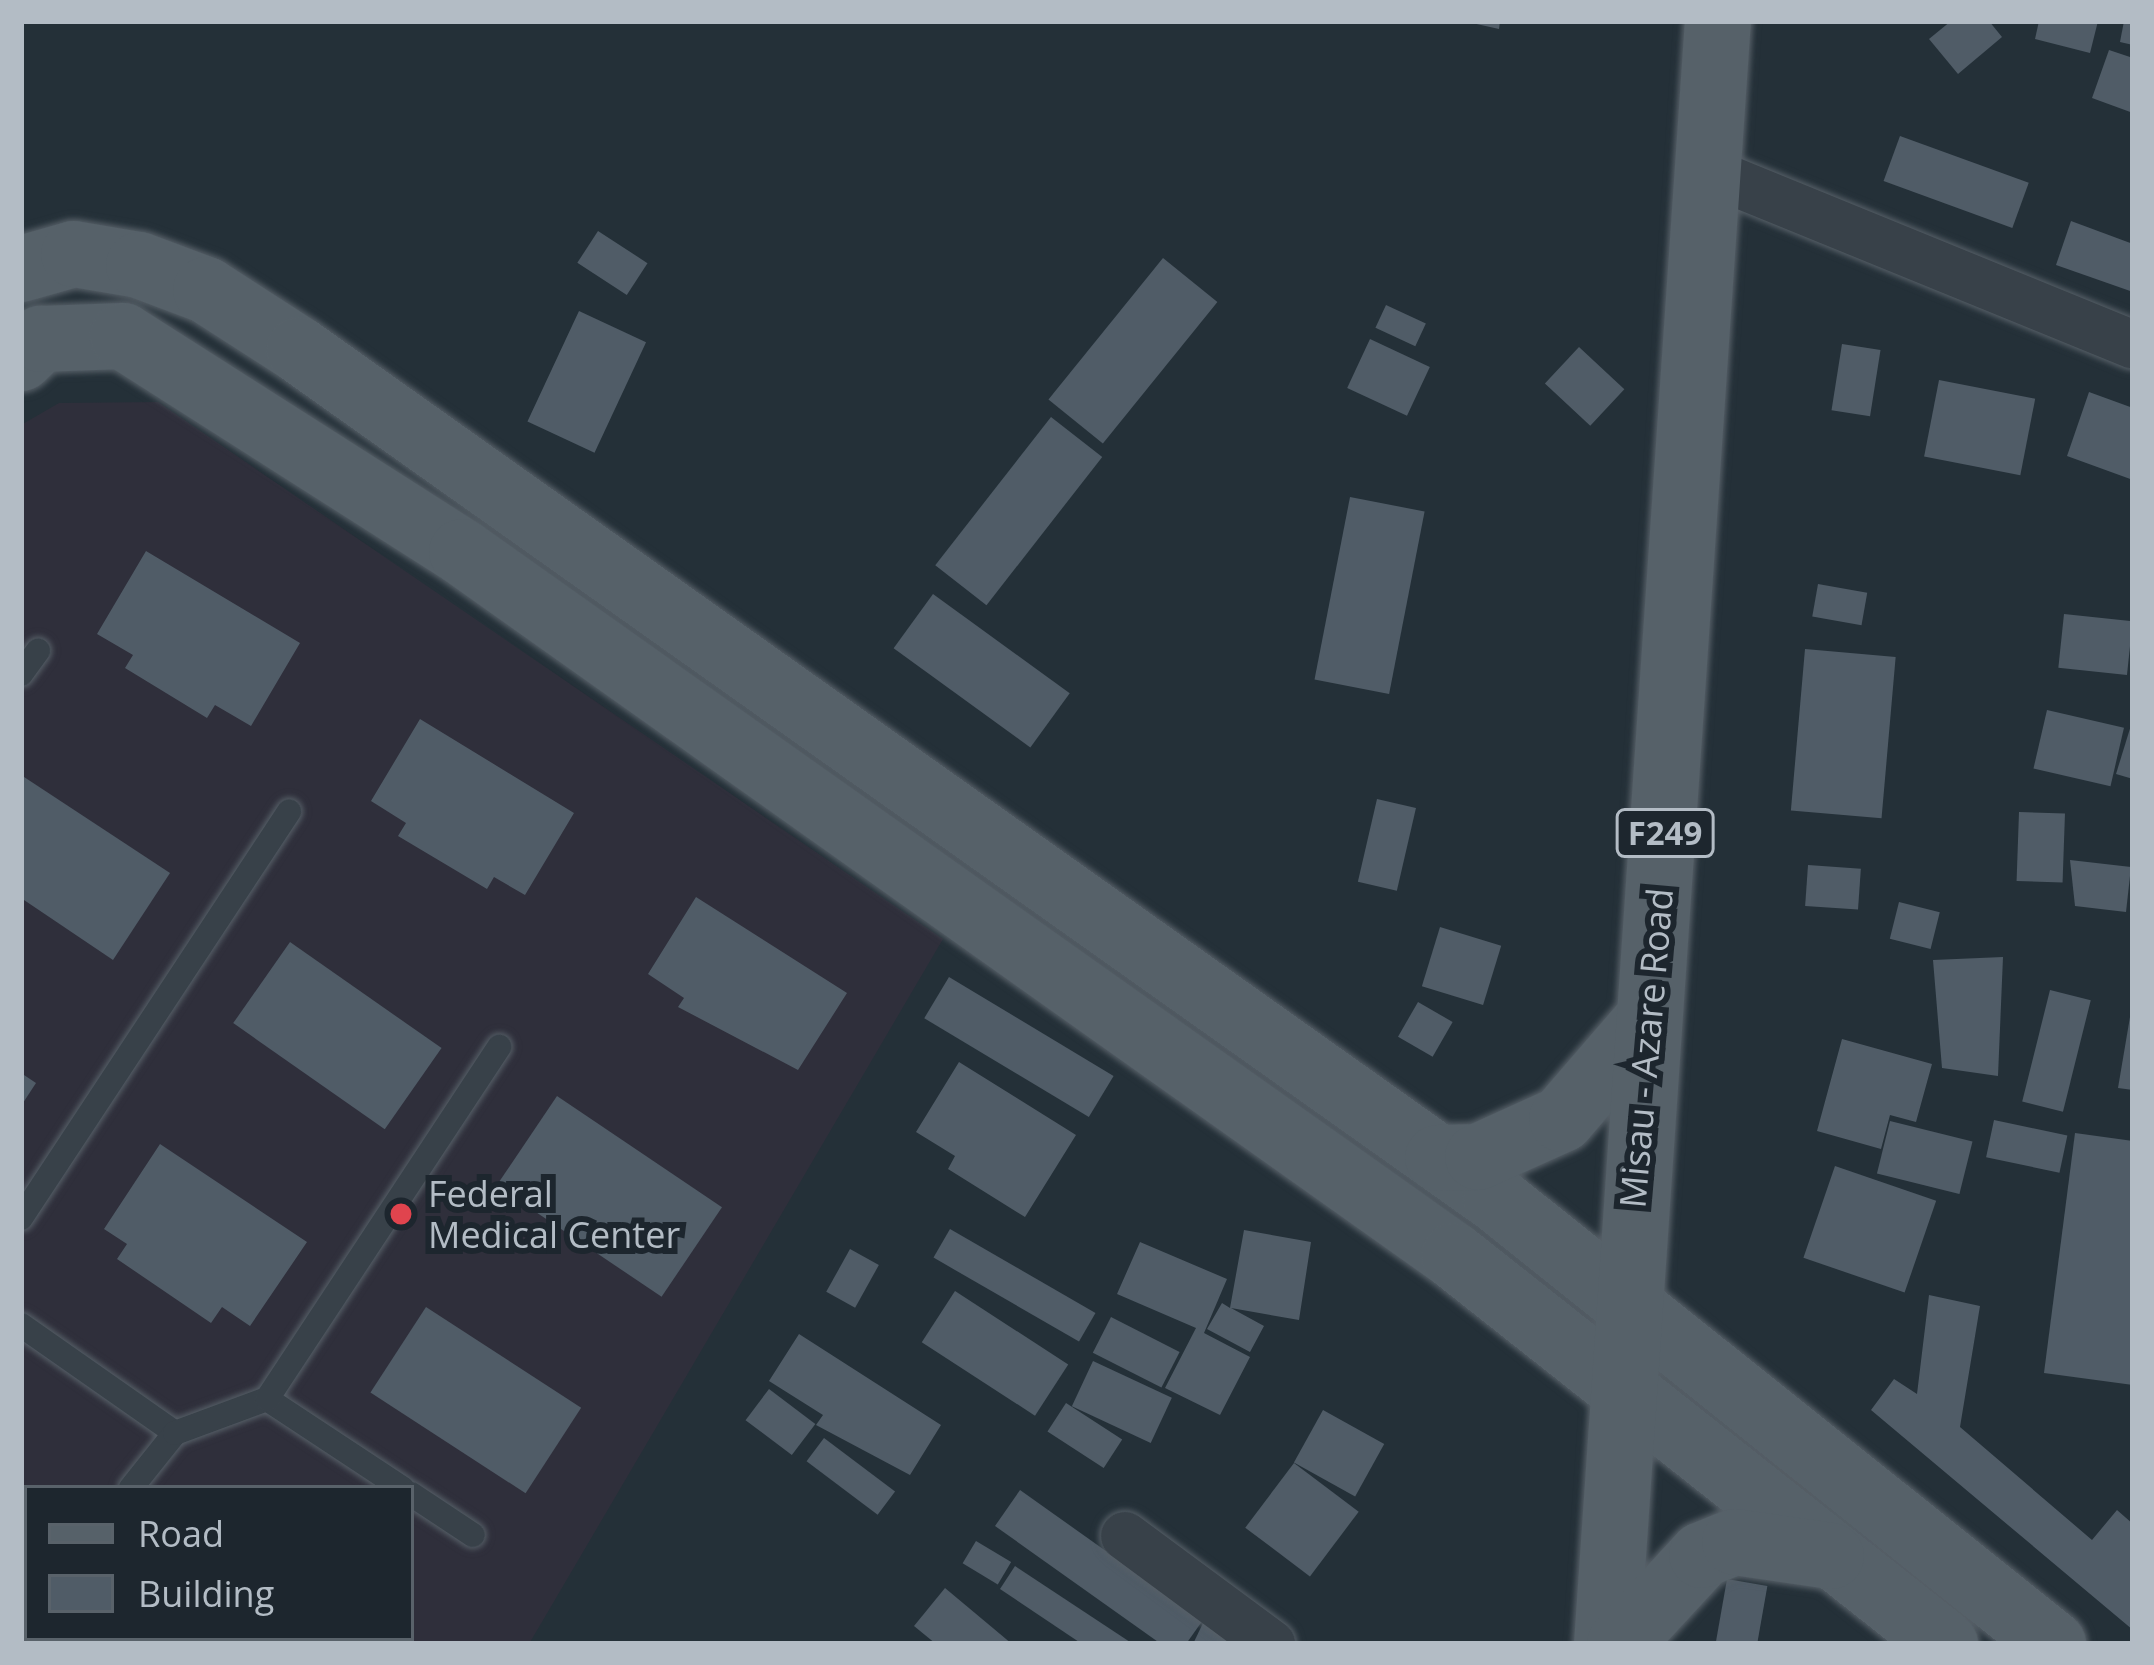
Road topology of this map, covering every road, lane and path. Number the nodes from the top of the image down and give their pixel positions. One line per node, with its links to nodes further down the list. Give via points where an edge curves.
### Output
1 (1718, 21): 2 (main road, Misau - Azare Road / F249)
2 (1705, 170): 4 (street); 9 (main road, Misau - Azare Road / F249)
3 (47, 262): 5 (main road); 11 (main road, via 206,290)
4 (2133, 345)
5 (31, 348): 15 (main road, via 123,336 462,552)
6 (38, 651): 7 (lane)
7 (21, 674)
8 (289, 811): 12 (lane)
9 (1645, 1023): 11 (main road, via 1562,1119 1478,1157); 13 (main road, Misau - Azare Road / F249)
10 (499, 1047): 16 (lane)
11 (1438, 1158): 13 (main road)
12 (21, 1218)
13 (1626, 1300): 15 (main road, Misau - Azare Road / F249); 28 (main road)
14 (21, 1324): 17 (lane)
15 (1622, 1383): 23 (main road); 25 (main road, Misau - Azare Road / F249)
16 (267, 1399): 17 (lane); 19 (lane)
17 (175, 1433): 18 (lane)
18 (133, 1485)
19 (397, 1485)
20 (414, 1496): 21 (lane)
21 (473, 1535)
22 (1125, 1536): 24 (street)
23 (1837, 1557): 26 (main road, via 1735,1542 1702,1555); 27 (main road)
24 (1270, 1644)
25 (1607, 1644)
26 (1620, 1644)
27 (1945, 1644)
28 (2054, 1644)

